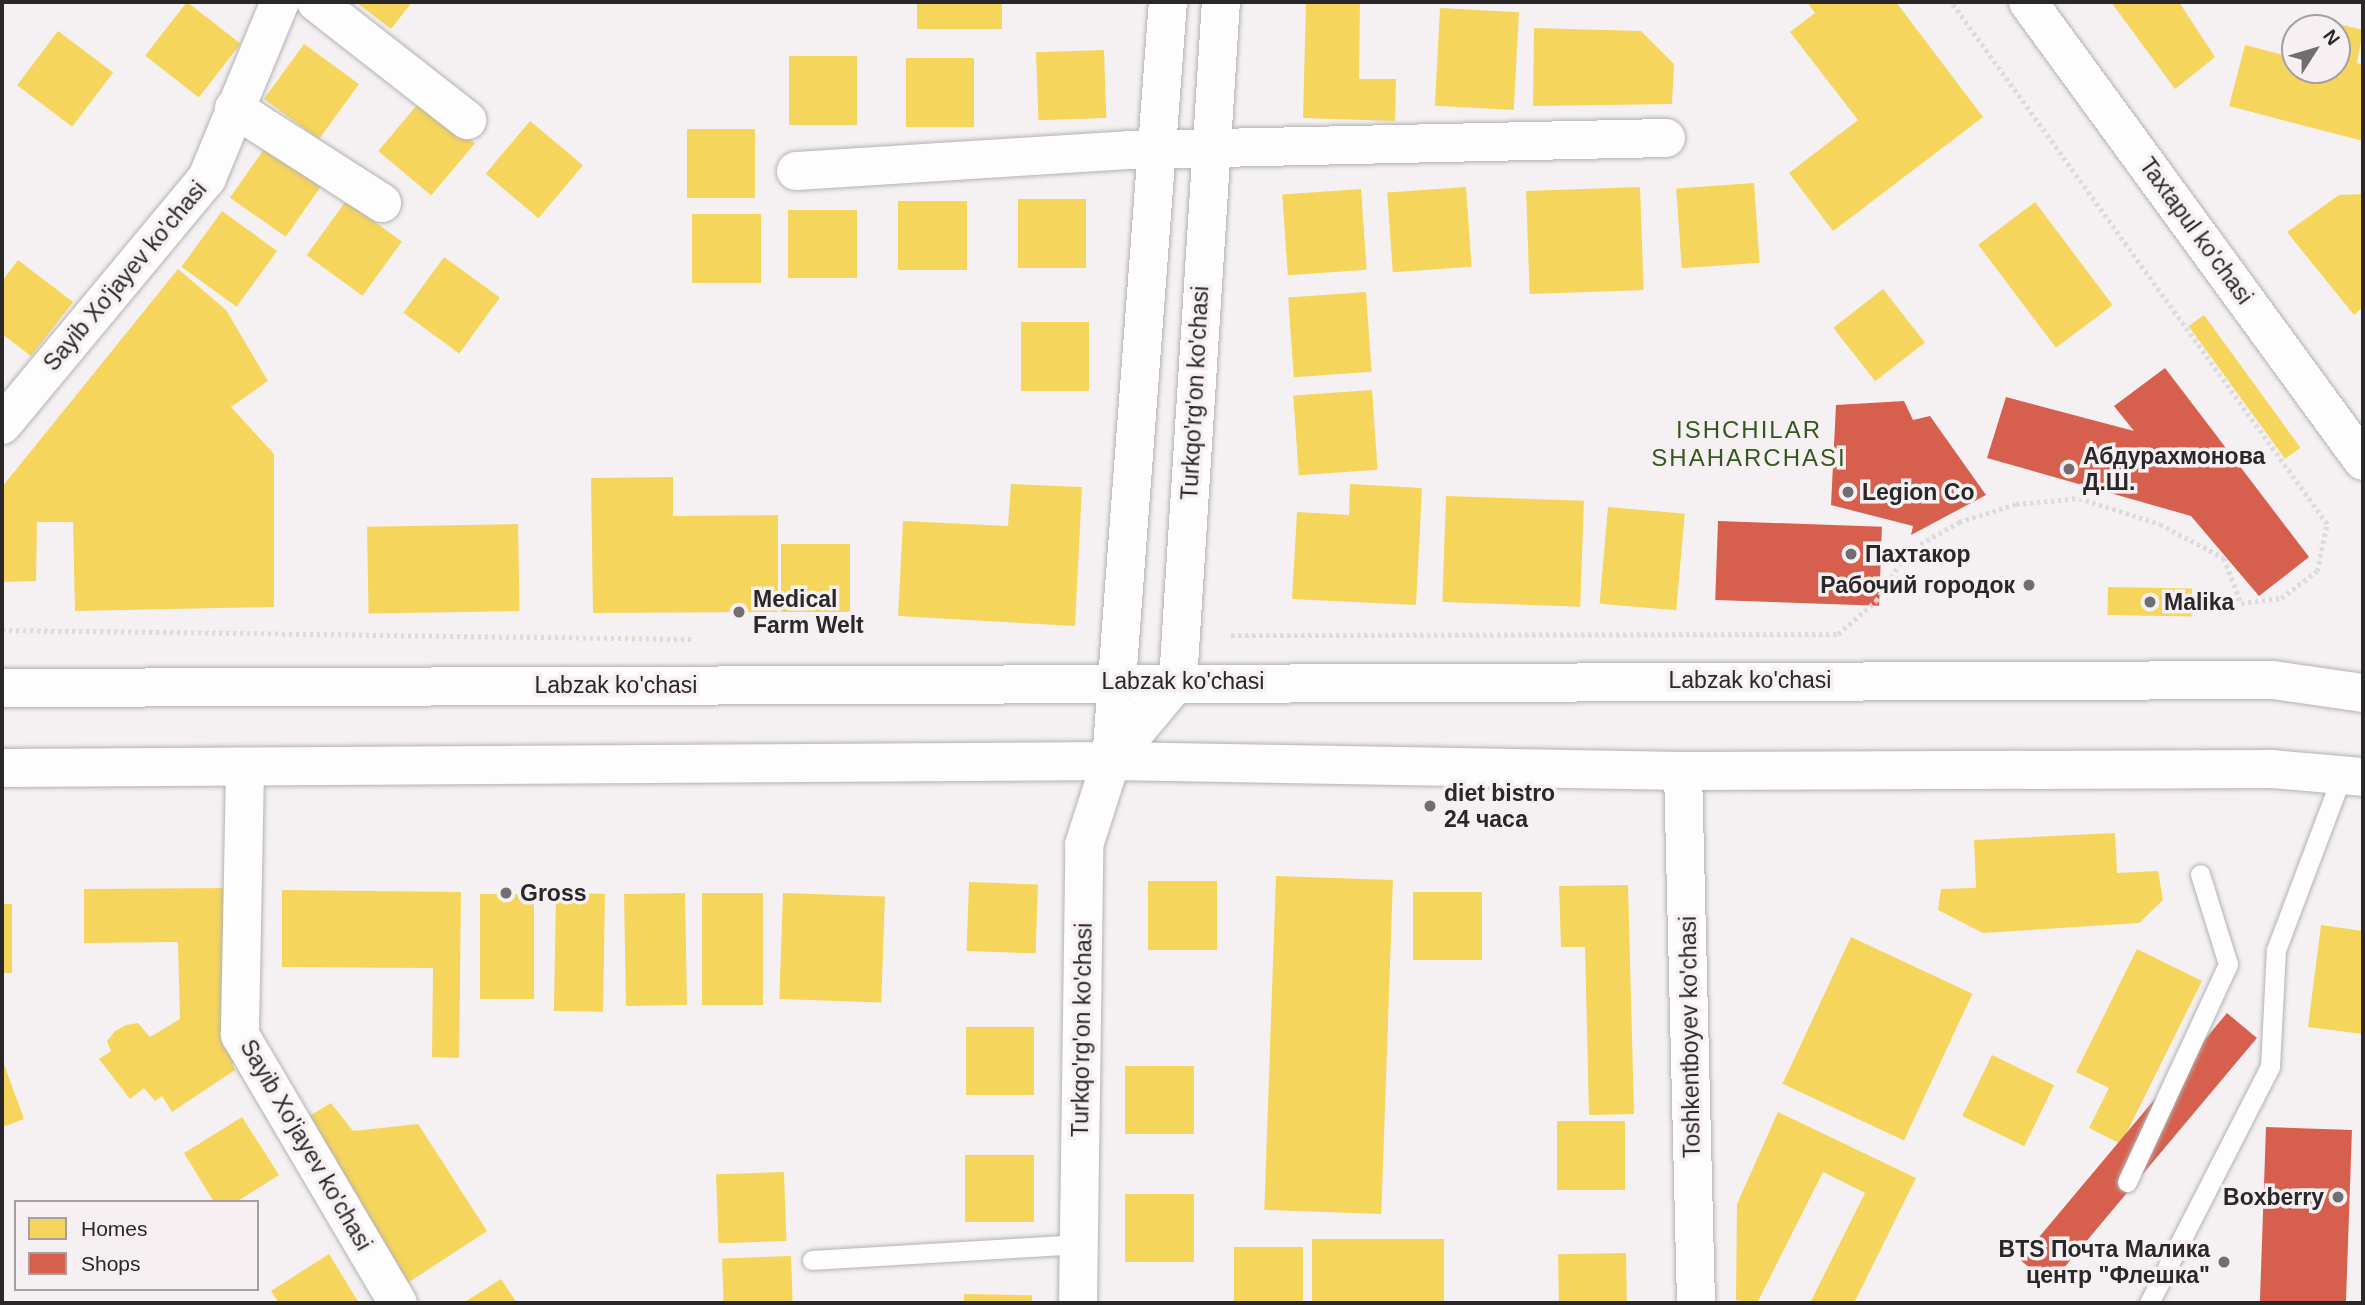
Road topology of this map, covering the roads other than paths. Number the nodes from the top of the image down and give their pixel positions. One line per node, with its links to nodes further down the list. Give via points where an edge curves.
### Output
1 (316, 2): 7 (street)
2 (1168, 2): 10 (street, Turkqo'rg'on ko'chasi)
3 (1221, 2): 9 (street, Turkqo'rg'on ko'chasi)
4 (2028, 2): 14 (street, Taxtapul ko'chasi)
5 (265, 7): 6 (street, Sayib Xo'jayev ko'chasi)
6 (234, 108): 12 (street); 13 (street, Sayib Xo'jayev ko'chasi, via 207,178)
7 (467, 120)
8 (1666, 138): 9 (street)
9 (1210, 149): 10 (street); 15 (street, Turkqo'rg'on ko'chasi)
10 (1159, 151): 11 (street); 16 (street, Turkqo'rg'on ko'chasi)
11 (796, 171)
12 (382, 203)
13 (8, 403)
14 (2363, 461)
15 (1178, 681): 16 (street, Labzak ko'chasi); 18 (street, Labzak ko'chasi, via 2273,680); 19 (street, Turkqo'rg'on ko'chasi)
16 (1117, 682): 17 (street, Labzak ko'chasi); 19 (street, Turkqo'rg'on ko'chasi)
17 (2, 688)
18 (2363, 693)
19 (1111, 761): 21 (street); 22 (street); 26 (street, Turkqo'rg'on ko'chasi, via 1083,845)
20 (2, 768): 21 (street)
21 (245, 769): 28 (street, Sayib Xo'jayev ko'chasi, via 240,1035)
22 (1683, 771): 23 (street, via 2272,769); 30 (street, Toshkentboyev ko'chasi)
23 (2353, 776): 31 (lane, via 2276,950 2270,1067)
24 (2200, 874): 25 (lane, via 2228,964)
25 (2127, 1182)
26 (1080, 1244): 27 (lane); 29 (street, Turkqo'rg'on ko'chasi)
27 (812, 1260)
28 (398, 1303)
29 (1078, 1303)
30 (1696, 1303)
31 (2149, 1303)

